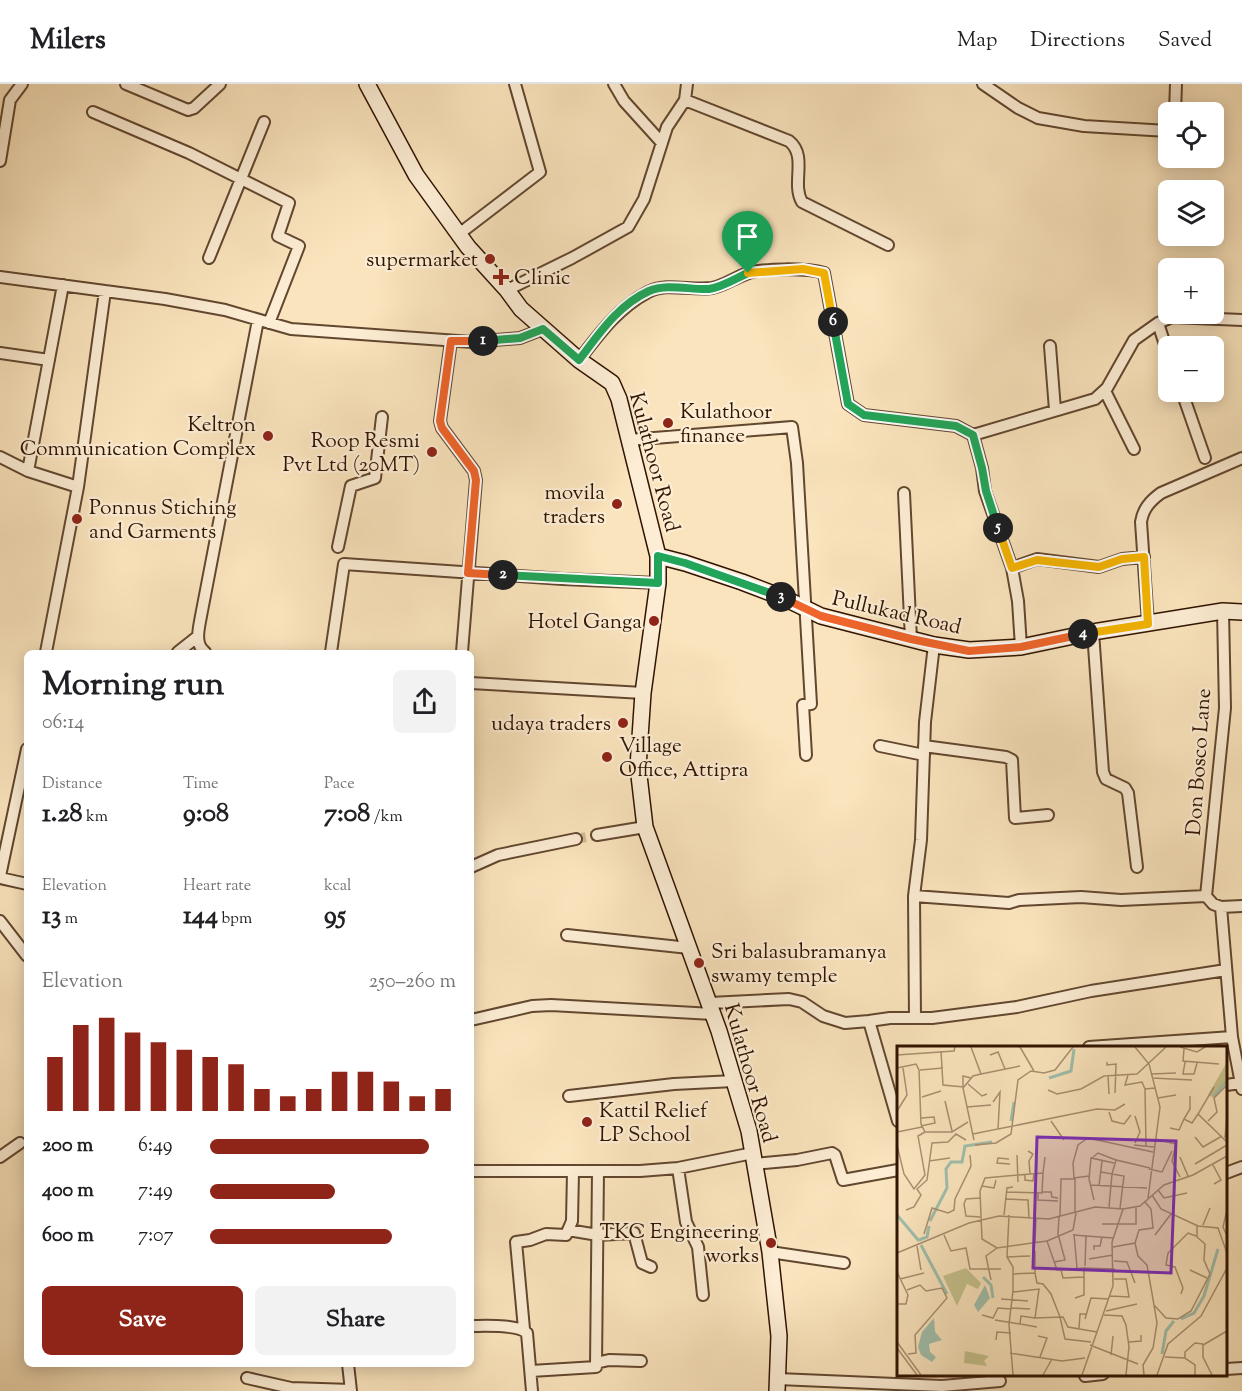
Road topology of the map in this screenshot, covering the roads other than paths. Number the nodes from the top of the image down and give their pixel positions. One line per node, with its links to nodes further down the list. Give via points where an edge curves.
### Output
1 (22, 84): 16 (street, via 10,100)
2 (126, 84): 3 (street, via 188,110)
3 (220, 84)
4 (367, 84): 18 (main road, Kulathoor Road, via 416,175)
5 (515, 84): 18 (street, via 540,172)
6 (614, 84): 15 (street, via 624,101)
7 (687, 84): 10 (street)
8 (983, 84): 14 (street, via 1038,118 1084,126)
9 (1176, 84): 11 (street)
10 (685, 100): 15 (street); 19 (street, via 789,141 799,158 798,196 802,202)
11 (1175, 102)
12 (93, 112): 17 (street)
13 (264, 122): 17 (street)
14 (1158, 130)
15 (661, 138): 23 (street, via 644,199 628,227)
16 (0, 162)
17 (241, 179): 20 (street); 28 (street, via 290,203 278,236 299,246)
18 (459, 234): 23 (main road, Kulathoor Road)
19 (888, 245)
20 (209, 258)
21 (0, 277): 22 (street)
22 (63, 285): 24 (street); 34 (street)
23 (507, 290): 30 (main road, Kulathoor Road)
24 (105, 291): 26 (street, via 208,307); 47 (street)
25 (1224, 319): 27 (street)
26 (258, 320): 28 (street); 60 (street)
27 (1242, 320)
28 (269, 323): 31 (street, via 302,330)
29 (1158, 323): 36 (street, via 1134,340)
30 (543, 329): 31 (street, via 500,341); 35 (main road, Kulathoor Road)
31 (451, 341): 53 (street, via 440,421 476,480)
32 (1050, 346): 38 (street)
33 (0, 352): 34 (street)
34 (50, 360): 46 (street)
35 (579, 360): 40 (street, via 608,323 650,291 710,289 748,273 816,270 824,273 848,404 864,415 956,426); 41 (main road, Kulathoor Road, via 612,383)
36 (1105, 391): 38 (street, via 1095,399); 42 (street)
37 (1185, 402): 45 (street)
38 (1055, 410): 40 (street)
39 (382, 417): 49 (street, via 375,478 351,486)
40 (973, 435): 52 (street, via 986,491)
41 (629, 440): 50 (main road, Kulathoor Road); 55 (street, via 792,427)
42 (1134, 449)
43 (0, 457): 46 (street)
44 (1242, 458): 51 (street, via 1161,493 1150,502 1141,522)
45 (1205, 459)
46 (28, 471): 47 (street)
47 (78, 487): 64 (street)
48 (904, 493): 61 (street)
49 (338, 547)
50 (658, 556): 54 (main road, Kulathoor Road); 55 (main road, Pullukad Road, via 742,582)
51 (1144, 557): 52 (street, via 1099,567 1037,560); 58 (street)
52 (1012, 568): 63 (street)
53 (468, 573): 54 (street); 67 (street, via 344,564); 68 (street)
54 (658, 583): 70 (main road, Kulathoor Road)
55 (806, 609): 61 (main road, Pullukad Road); 73 (street, via 811,704 803,705)
56 (1222, 611): 57 (main road, Pullukad Road); 58 (main road, Pullukad Road); 86 (street, Don Bosco Lane, via 1225,708)
57 (1242, 612)
58 (1148, 624): 59 (main road, Pullukad Road)
59 (1093, 632): 63 (main road, Pullukad Road); 82 (street, via 1103,772 1106,780 1128,793)
60 (197, 637): 65 (street); 66 (street)
61 (911, 639): 62 (main road, Pullukad Road)
62 (934, 645): 63 (main road, Pullukad Road, via 969,651); 72 (street)
63 (1021, 647)
64 (46, 650)
65 (181, 650)
66 (203, 650)
67 (331, 650)
68 (462, 650)
69 (474, 683): 70 (street)
70 (643, 693): 78 (main road, Kulathoor Road, via 638,768)
71 (880, 746): 72 (street)
72 (924, 751): 77 (street, via 1012,760 1015,818); 85 (street, via 921,840)
73 (806, 755)
74 (24, 763): 75 (street)
75 (15, 805): 76 (street); 83 (street)
76 (24, 806)
77 (1048, 815)
78 (645, 827): 79 (street); 91 (main road, Kulathoor Road)
79 (597, 835)
80 (576, 839): 81 (street, via 498,855)
81 (474, 866)
82 (1137, 867)
83 (0, 877): 84 (street)
84 (24, 883)
85 (914, 896): 86 (street, via 1009,903 1081,897 1121,900); 95 (street)
86 (1206, 896): 88 (street)
87 (1242, 906): 88 (street)
88 (1221, 907): 93 (street)
89 (0, 921): 92 (street)
90 (567, 935): 91 (street)
91 (689, 948): 94 (main road, Kulathoor Road)
92 (24, 952)
93 (1226, 970): 95 (street, via 1017,1007); 98 (street)
94 (711, 1009): 96 (street, via 551,1005); 97 (street, via 789,999 845,1023); 100 (main road, Kulathoor Road)
95 (915, 1018): 97 (street)
96 (474, 1019)
97 (869, 1021): 103 (street)
98 (1232, 1037): 99 (street); 101 (street)
99 (1103, 1046)
100 (734, 1082): 102 (street, via 674,1084); 106 (main road, Kulathoor Road)
101 (1241, 1086)
102 (569, 1096)
103 (897, 1118)
104 (20, 1143): 105 (street)
105 (0, 1157)
106 (753, 1159): 108 (street); 109 (street, via 797,1160 832,1153 843,1180); 116 (main road, Kulathoor Road)
107 (1242, 1167): 113 (street)
108 (678, 1168): 111 (street); 119 (street, via 686,1222 698,1247)
109 (897, 1170)
110 (474, 1171): 112 (street)
111 (598, 1171): 112 (street); 115 (street)
112 (573, 1172): 114 (street, via 572,1221)
113 (1227, 1173)
114 (568, 1230): 115 (street); 121 (street, via 566,1235 546,1234 516,1242)
115 (598, 1235): 118 (street, via 634,1233 642,1263); 123 (street)
116 (770, 1252): 117 (street); 130 (main road, Kulathoor Road, via 779,1336)
117 (843, 1263)
118 (651, 1267)
119 (703, 1295)
120 (474, 1326): 121 (street)
121 (524, 1329): 127 (street)
122 (642, 1361): 123 (street)
123 (596, 1363): 127 (street, via 596,1367)
124 (348, 1367): 131 (street)
125 (1242, 1368): 126 (street)
126 (1227, 1369)
127 (531, 1371): 132 (street)
128 (247, 1378): 131 (street, via 291,1388)
129 (1000, 1382): 130 (street, via 942,1386)
130 (778, 1385)
131 (351, 1390)
132 (532, 1391)

